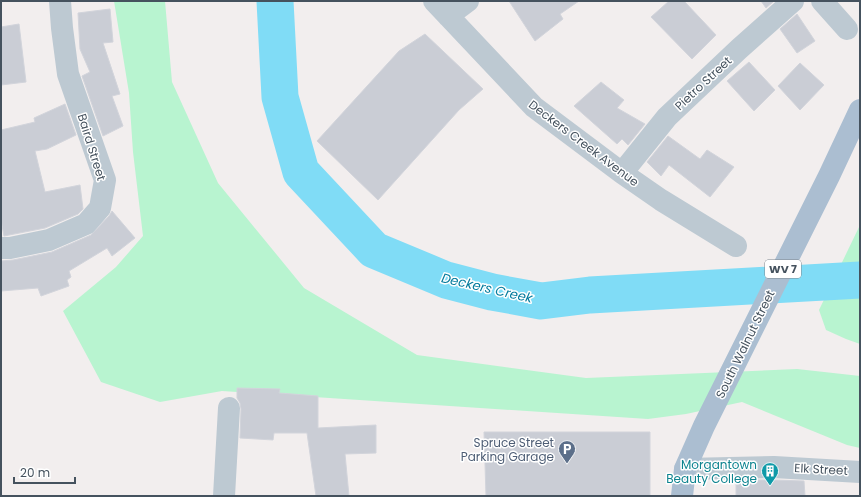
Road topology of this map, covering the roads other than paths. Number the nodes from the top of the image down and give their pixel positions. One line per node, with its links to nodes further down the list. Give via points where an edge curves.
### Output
1 (60, 1): 10 (street, Baird Street, via 68,74 105,180 100,208 86,224 49,240)
2 (468, 1): 5 (street)
3 (793, 1): 8 (street, Pietro Street, via 667,118)
4 (822, 1): 6 (street)
5 (441, 8): 8 (street, Deckers Creek Avenue, via 534,107)
6 (848, 29)
7 (860, 110): 12 (main road, South Walnut Street / WV 7)
8 (622, 173): 9 (street, Deckers Creek Avenue)
9 (736, 246)
10 (1, 248)
11 (229, 408): 14 (street)
12 (685, 469): 13 (street, Elk Street, via 774,467); 15 (main road, WV 7)
13 (860, 472)
14 (224, 495)
15 (682, 496)

